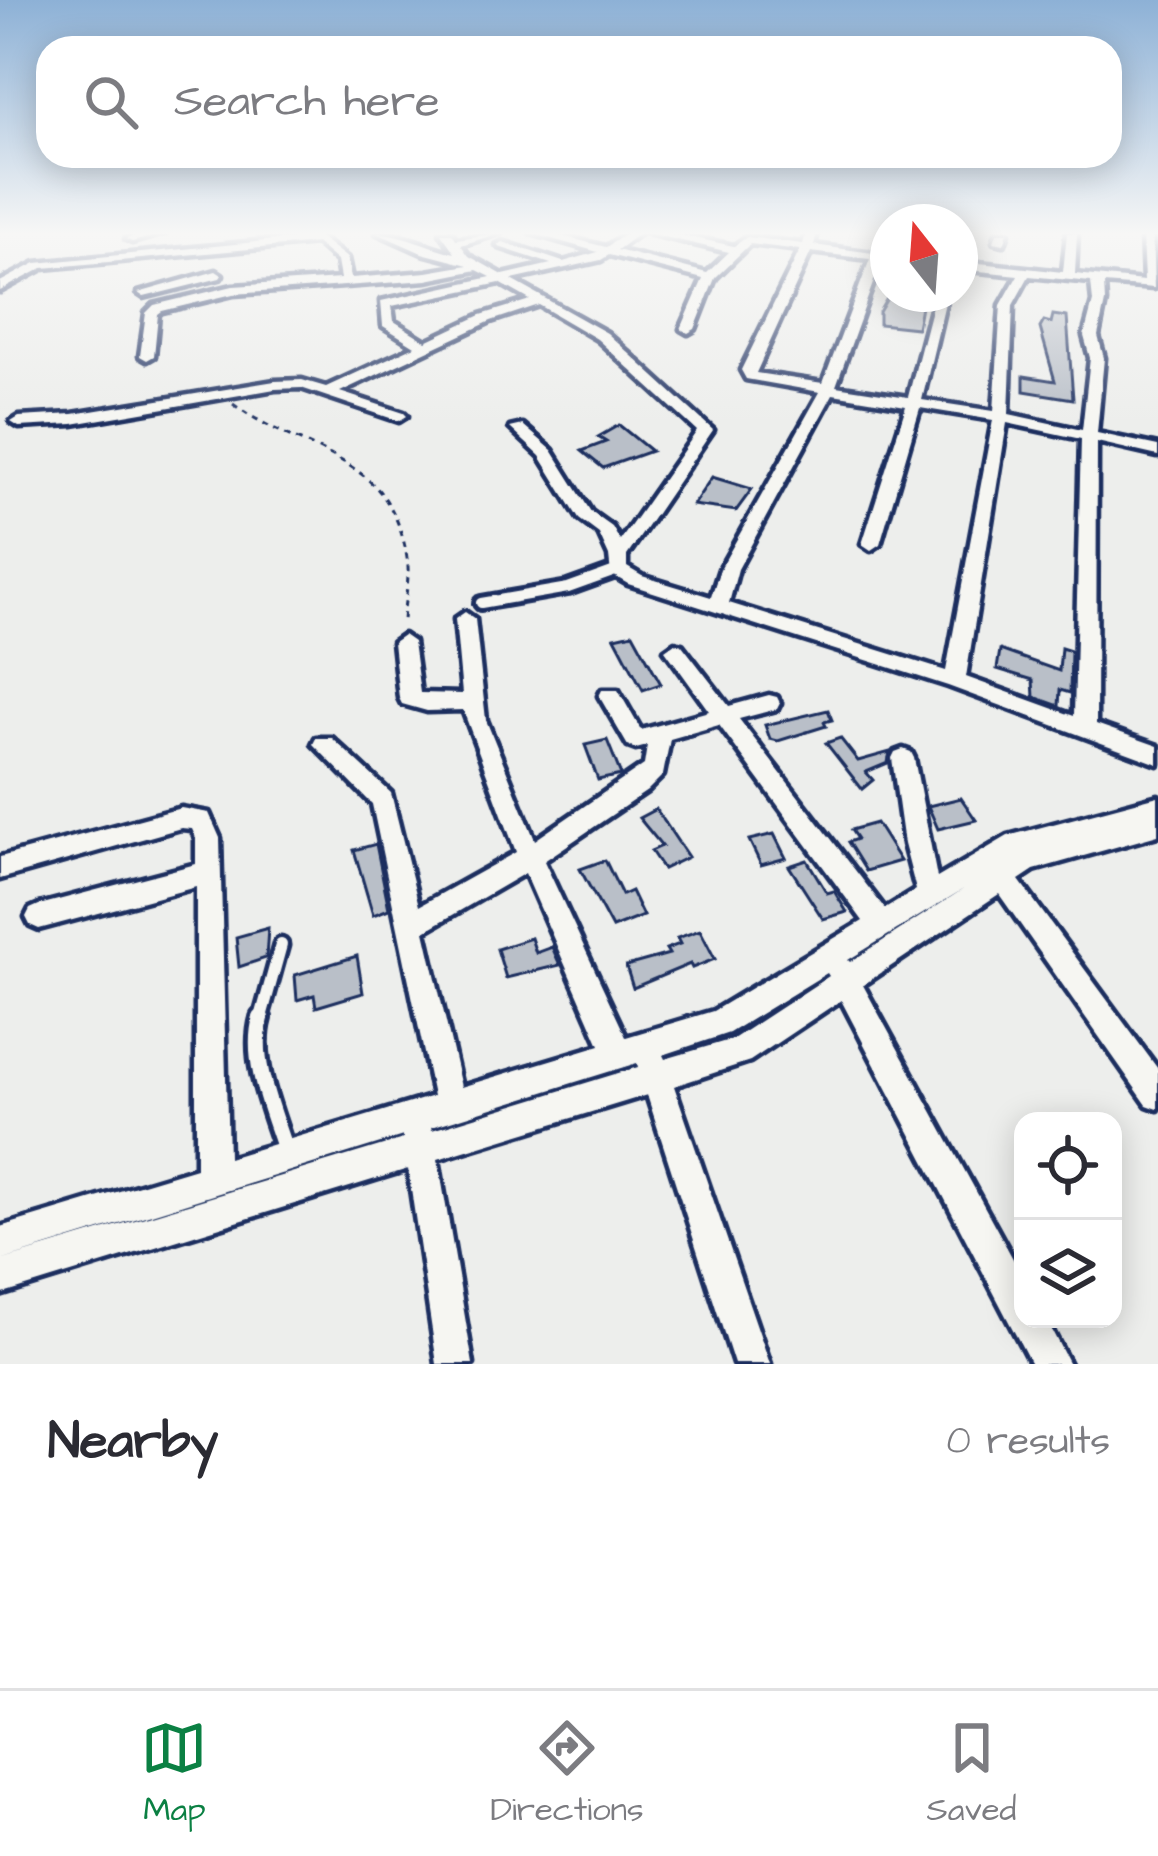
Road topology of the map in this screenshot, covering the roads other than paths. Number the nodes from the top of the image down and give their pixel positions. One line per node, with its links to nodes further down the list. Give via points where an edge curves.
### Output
1 (207, 297): 13 (street, via 154,310)
2 (417, 297): 12 (street, via 385,304 388,323)
3 (528, 297): 9 (street)
4 (702, 297): 11 (street)
5 (784, 297): 15 (street, via 748,370 757,380)
6 (866, 297): 15 (street)
7 (1012, 297): 18 (street)
8 (1099, 297): 21 (street)
9 (536, 302): 12 (street); 24 (street, via 602,336 705,430)
10 (937, 312): 16 (street)
11 (688, 328)
12 (426, 347): 14 (street)
13 (147, 356)
14 (327, 392): 17 (street); 19 (street, via 302,384)
15 (827, 392): 16 (street); 25 (street, via 729,569)
16 (914, 404): 18 (street); 23 (street)
17 (399, 416)
18 (1001, 417): 21 (street); 29 (street)
19 (19, 422)
20 (518, 428): 24 (street, via 546,453 584,515 606,531)
21 (1089, 436): 22 (street); 34 (street)
22 (1158, 451)
23 (871, 544)
24 (618, 563): 25 (street); 26 (lane, via 568,588)
25 (718, 606): 29 (street)
26 (473, 611): 31 (street)
27 (403, 642): 31 (street, via 410,698)
28 (675, 650): 33 (street)
29 (955, 681): 34 (street)
30 (610, 696): 35 (street, via 636,740)
31 (473, 702): 41 (street)
32 (769, 703): 33 (street)
33 (721, 716): 35 (street); 47 (street)
34 (1085, 730): 37 (street)
35 (660, 734): 41 (street, via 655,769)
36 (324, 745): 48 (street, via 383,800)
37 (1158, 755)
38 (903, 758): 45 (street)
39 (1158, 806): 43 (street, via 1030,838)
40 (1158, 825): 43 (street)
41 (530, 857): 48 (street); 51 (street)
42 (0, 868): 44 (street, via 181,818 200,820)
43 (995, 868): 45 (street); 50 (street); 52 (street)
44 (208, 872): 46 (street); 56 (street)
45 (930, 894): 47 (street)
46 (39, 917)
47 (880, 923): 50 (street)
48 (411, 925): 53 (street)
49 (281, 945): 55 (lane, via 256,1035)
50 (839, 968): 51 (street, via 740,1051); 60 (street)
51 (640, 1060): 53 (street); 54 (street); 63 (street)
52 (1158, 1094)
53 (451, 1108): 54 (street)
54 (418, 1132): 55 (street); 57 (street); 62 (street)
55 (286, 1158): 56 (street)
56 (212, 1180): 57 (street)
57 (163, 1210): 58 (street); 59 (street)
58 (0, 1244)
59 (0, 1278)
60 (1014, 1295)
61 (1032, 1328): 64 (street)
62 (455, 1364)
63 (752, 1364)
64 (1051, 1364)

